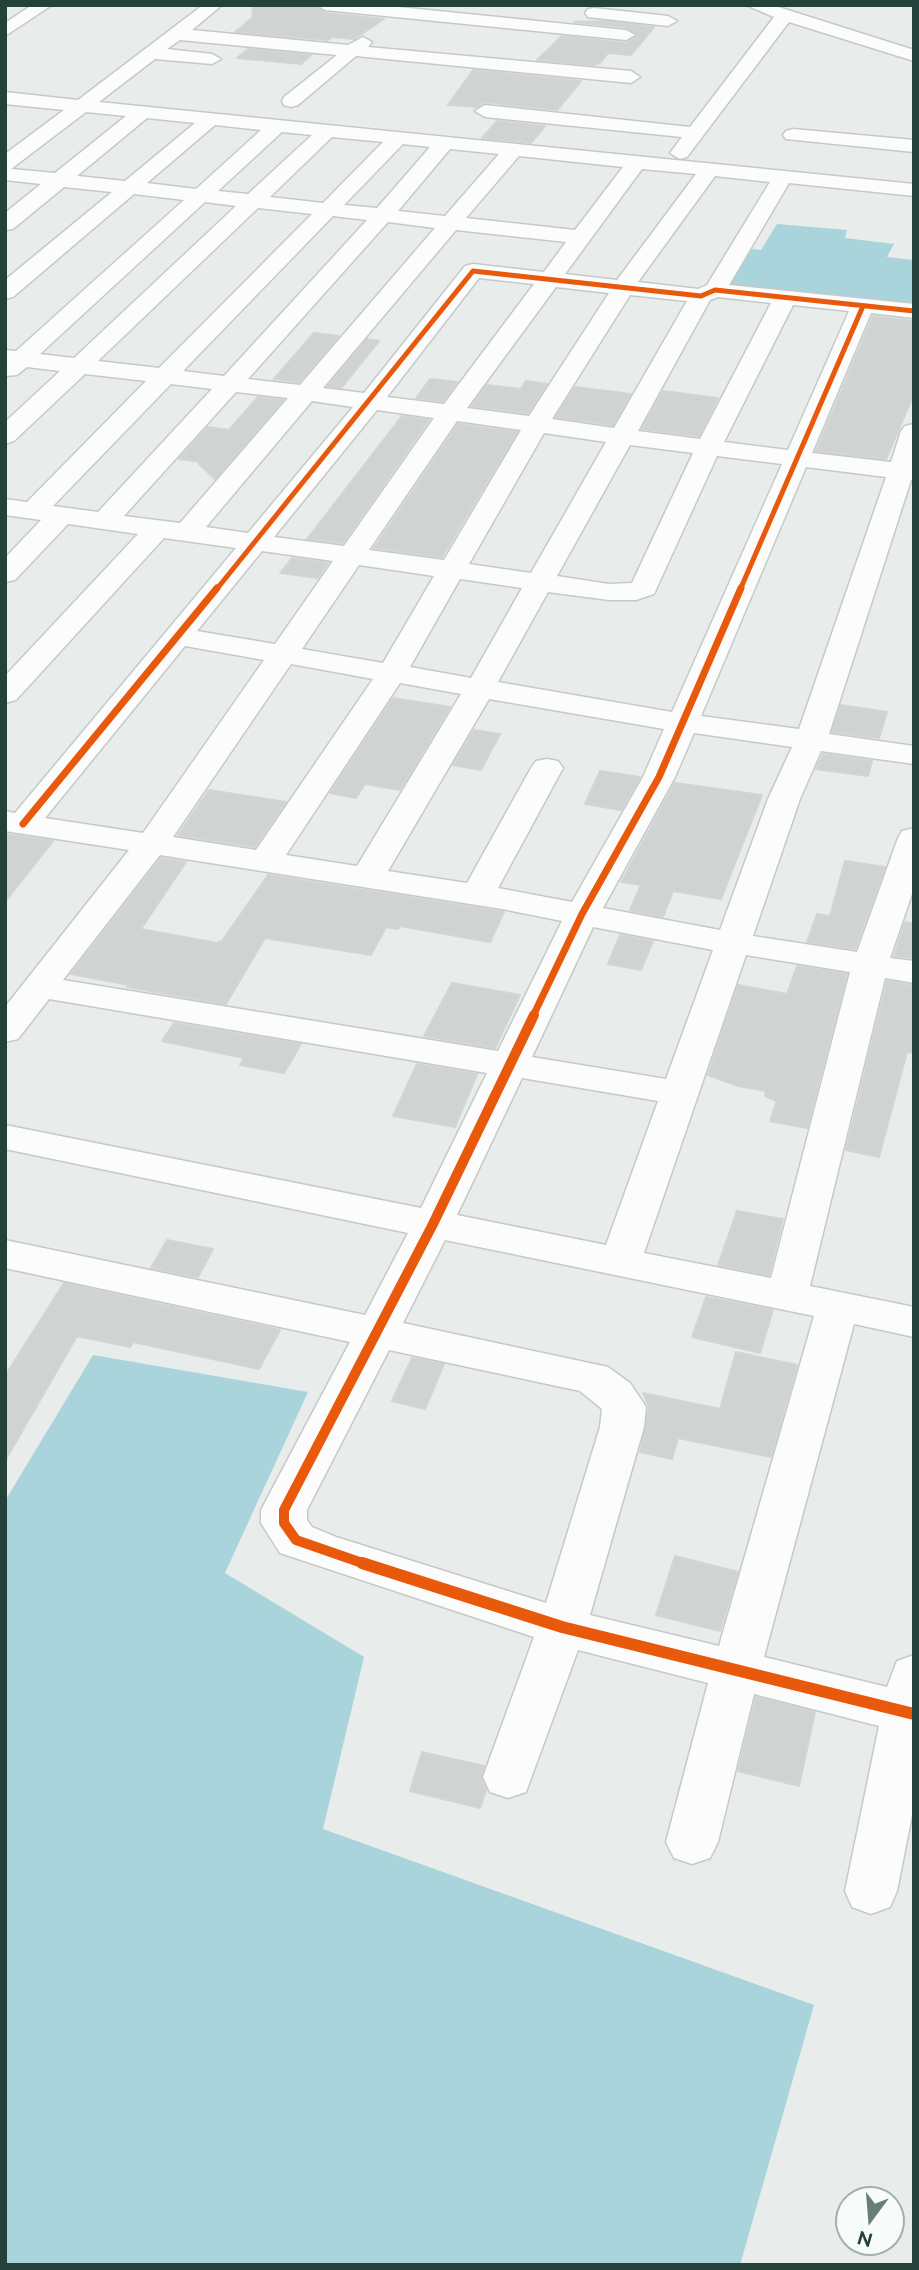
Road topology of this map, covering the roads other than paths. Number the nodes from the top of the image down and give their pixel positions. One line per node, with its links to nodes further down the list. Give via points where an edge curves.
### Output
1 (44, 5): 13 (street)
2 (326, 5): 6 (street)
3 (506, 5): 5 (street)
4 (754, 5): 9 (street)
5 (529, 7)
6 (403, 8): 11 (street); 14 (street)
7 (582, 9): 10 (street); 11 (street)
8 (215, 12): 15 (street)
9 (785, 15): 19 (street); 34 (street)
10 (668, 21)
11 (561, 29): 16 (street); 22 (street)
12 (347, 30): 14 (street)
13 (5, 31)
14 (373, 33): 17 (street)
15 (176, 34): 17 (street); 18 (street)
16 (626, 35)
17 (352, 51): 22 (street); 23 (street)
18 (152, 53): 20 (street); 28 (street)
19 (914, 56)
20 (234, 61)
21 (302, 68): 23 (street)
22 (522, 68): 25 (street); 29 (street)
23 (330, 71): 24 (street); 27 (street)
24 (357, 74)
25 (631, 78)
26 (8, 101): 28 (street)
27 (291, 101)
28 (83, 106): 30 (street); 41 (street)
29 (485, 111): 34 (street); 37 (street)
30 (143, 112): 31 (street); 46 (street)
31 (211, 119): 32 (street); 47 (street)
32 (276, 126): 33 (street); 49 (street)
33 (327, 131): 36 (street); 50 (street)
34 (695, 133): 42 (street)
35 (793, 135): 38 (street)
36 (398, 138): 37 (street); 51 (street)
37 (450, 144): 39 (street); 52 (street)
38 (914, 146)
39 (513, 150): 40 (street); 53 (street)
40 (637, 162): 42 (street); 55 (street)
41 (5, 164)
42 (670, 165): 43 (street)
43 (709, 169): 45 (street); 57 (street)
44 (5, 174): 46 (street)
45 (783, 177): 48 (street); 59 (street)
46 (60, 180): 47 (street); 54 (street)
47 (130, 187): 49 (street); 58 (street)
48 (914, 190)
49 (202, 195): 50 (street); 63 (street)
50 (255, 201): 51 (street); 64 (street)
51 (328, 209): 52 (street); 65 (street)
52 (383, 215): 53 (street); 66 (street)
53 (450, 223): 55 (street); 67 (street)
54 (5, 224)
55 (580, 237): 56 (street)
56 (548, 278): 57 (street); 68 (street, via 473,271); 69 (street)
57 (624, 286): 59 (street); 70 (street)
58 (5, 292)
59 (708, 293): 60 (street); 73 (street)
60 (785, 298): 61 (street); 74 (street)
61 (863, 306): 62 (street); 75 (street)
62 (914, 311)
63 (11, 363): 64 (street)
64 (81, 366): 65 (street); 72 (street)
65 (167, 376): 66 (street); 78 (street)
66 (228, 383): 67 (street); 80 (street)
67 (307, 393): 68 (street); 82 (street)
68 (371, 401): 69 (street); 83 (street)
69 (450, 412): 70 (street); 84 (street)
70 (536, 425): 73 (street); 85 (street)
71 (914, 431): 76 (street)
72 (5, 436)
73 (620, 436): 74 (street); 87 (street)
74 (709, 448): 75 (street); 87 (street, via 644,588 619,593)
75 (799, 459): 76 (street); 93 (street)
76 (906, 472): 94 (street)
77 (5, 507): 78 (street)
78 (33, 511): 79 (street)
79 (61, 515): 80 (street); 86 (street)
80 (105, 521): 81 (street)
81 (158, 528): 82 (street); 92 (street)
82 (187, 532): 83 (street)
83 (255, 542): 84 (street); 88 (street)
84 (349, 556): 85 (street); 89 (street)
85 (452, 570): 87 (street); 90 (street)
86 (5, 574)
87 (539, 582): 91 (street)
88 (177, 636): 89 (street); 97 (street)
89 (281, 654): 90 (street); 99 (street)
90 (392, 673): 91 (street); 100 (street)
91 (480, 688): 93 (street); 101 (street)
92 (5, 694)
93 (683, 722): 94 (street); 103 (street, via 659,777)
94 (811, 740): 95 (street); 104 (street, via 784,800)
95 (914, 755)
96 (547, 768): 102 (street)
97 (14, 822): 99 (street)
98 (914, 838): 105 (street)
99 (151, 845): 100 (street); 107 (street)
100 (265, 862): 101 (street)
101 (367, 878): 102 (street)
102 (477, 895): 103 (street)
103 (582, 914): 104 (street); 109 (street)
104 (734, 943): 105 (street); 110 (street)
105 (870, 965): 106 (street); 115 (street)
106 (914, 972)
107 (40, 987): 108 (street); 109 (street)
108 (5, 1031)
109 (511, 1063): 110 (street); 112 (street)
110 (680, 1093): 114 (street)
111 (5, 1137): 112 (street)
112 (433, 1224): 114 (street); 118 (street)
113 (5, 1254): 118 (street)
114 (620, 1263): 115 (street)
115 (787, 1296): 116 (street)
116 (838, 1307): 117 (street); 120 (street)
117 (914, 1322)
118 (377, 1332): 119 (street, via 593,1378 624,1407 622,1427); 119 (street, via 284,1510 284,1522 296,1539 321,1550)
119 (562, 1627): 120 (street); 122 (street)
120 (736, 1670): 121 (street); 123 (street)
121 (911, 1700): 124 (street)
122 (508, 1777)
123 (692, 1842)
124 (871, 1891)

